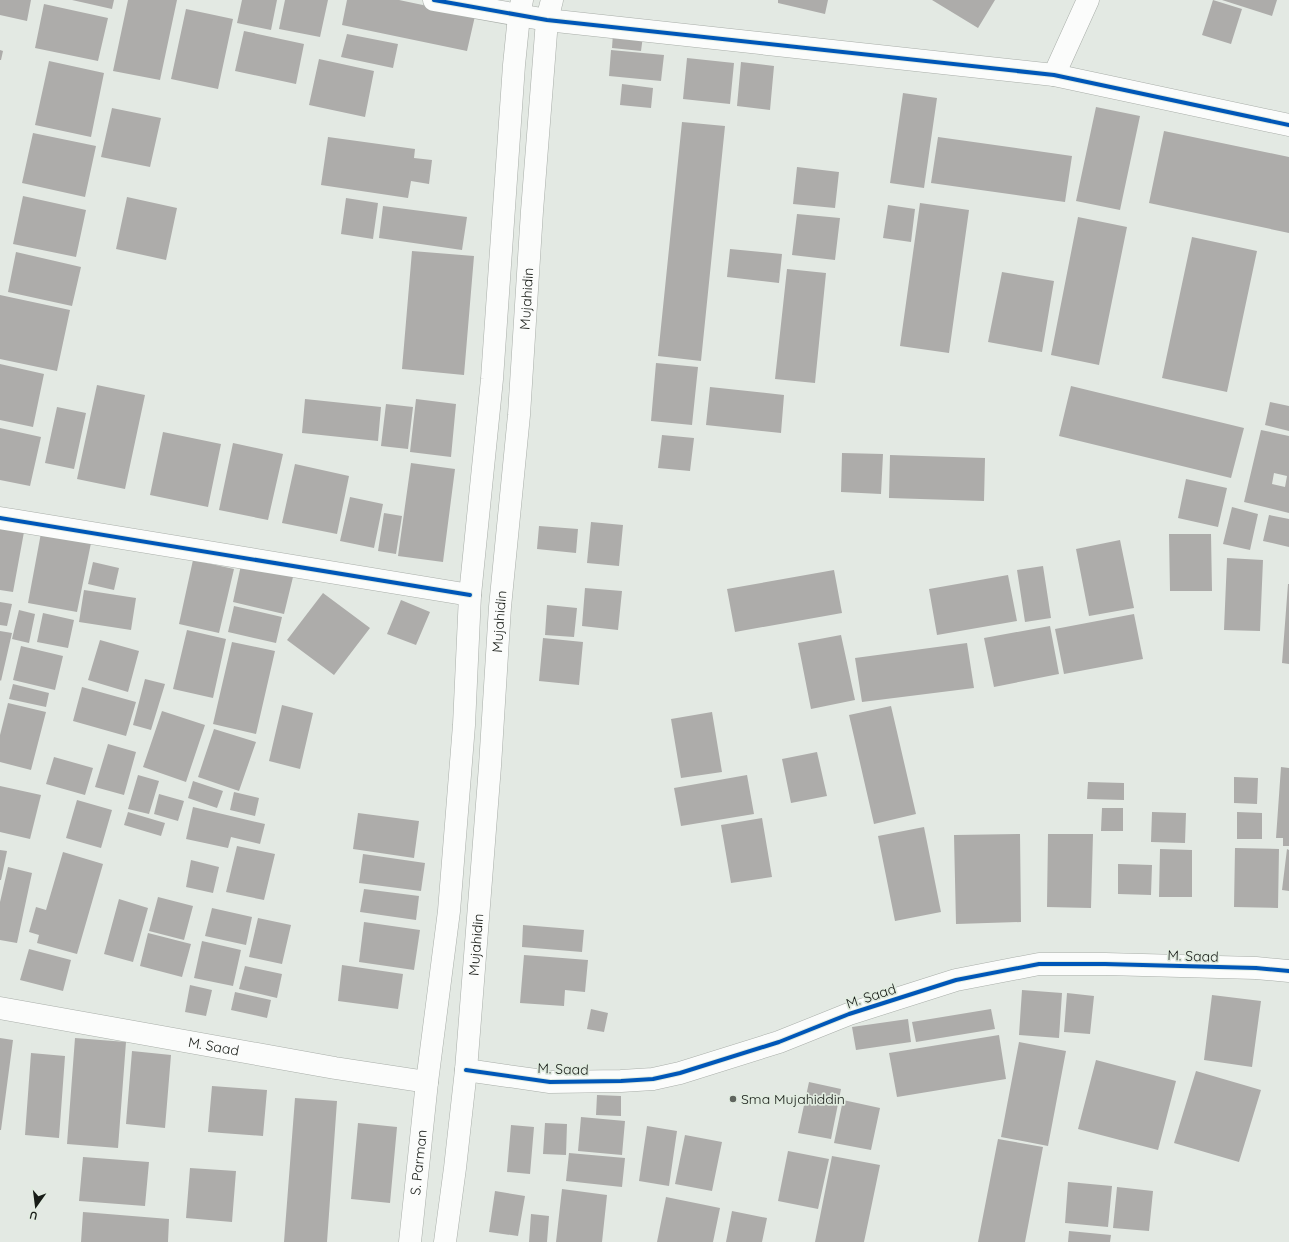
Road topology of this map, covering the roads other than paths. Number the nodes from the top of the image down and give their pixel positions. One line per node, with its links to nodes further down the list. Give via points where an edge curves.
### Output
1 (434, 0): 3 (street)
2 (1088, 0): 5 (street)
3 (521, 8): 4 (street); 8 (street, Mujahidin, via 492,379)
4 (549, 10): 5 (street); 11 (street, Mujahidin, via 533,196 519,415 500,607)
5 (1054, 75): 6 (street)
6 (1289, 125)
7 (0, 518): 8 (street)
8 (470, 595): 12 (street, Mujahidin, via 464,725 449,911)
9 (1289, 971): 11 (street, M. Saad, via 1256,968 1040,964 956,980 849,1014 779,1042 680,1074 653,1079 550,1082)
10 (0, 1008): 12 (street, M. Saad)
11 (466, 1070): 14 (street, Mujahidin)
12 (427, 1082): 13 (street, S. Parman)
13 (410, 1242)
14 (445, 1242)

